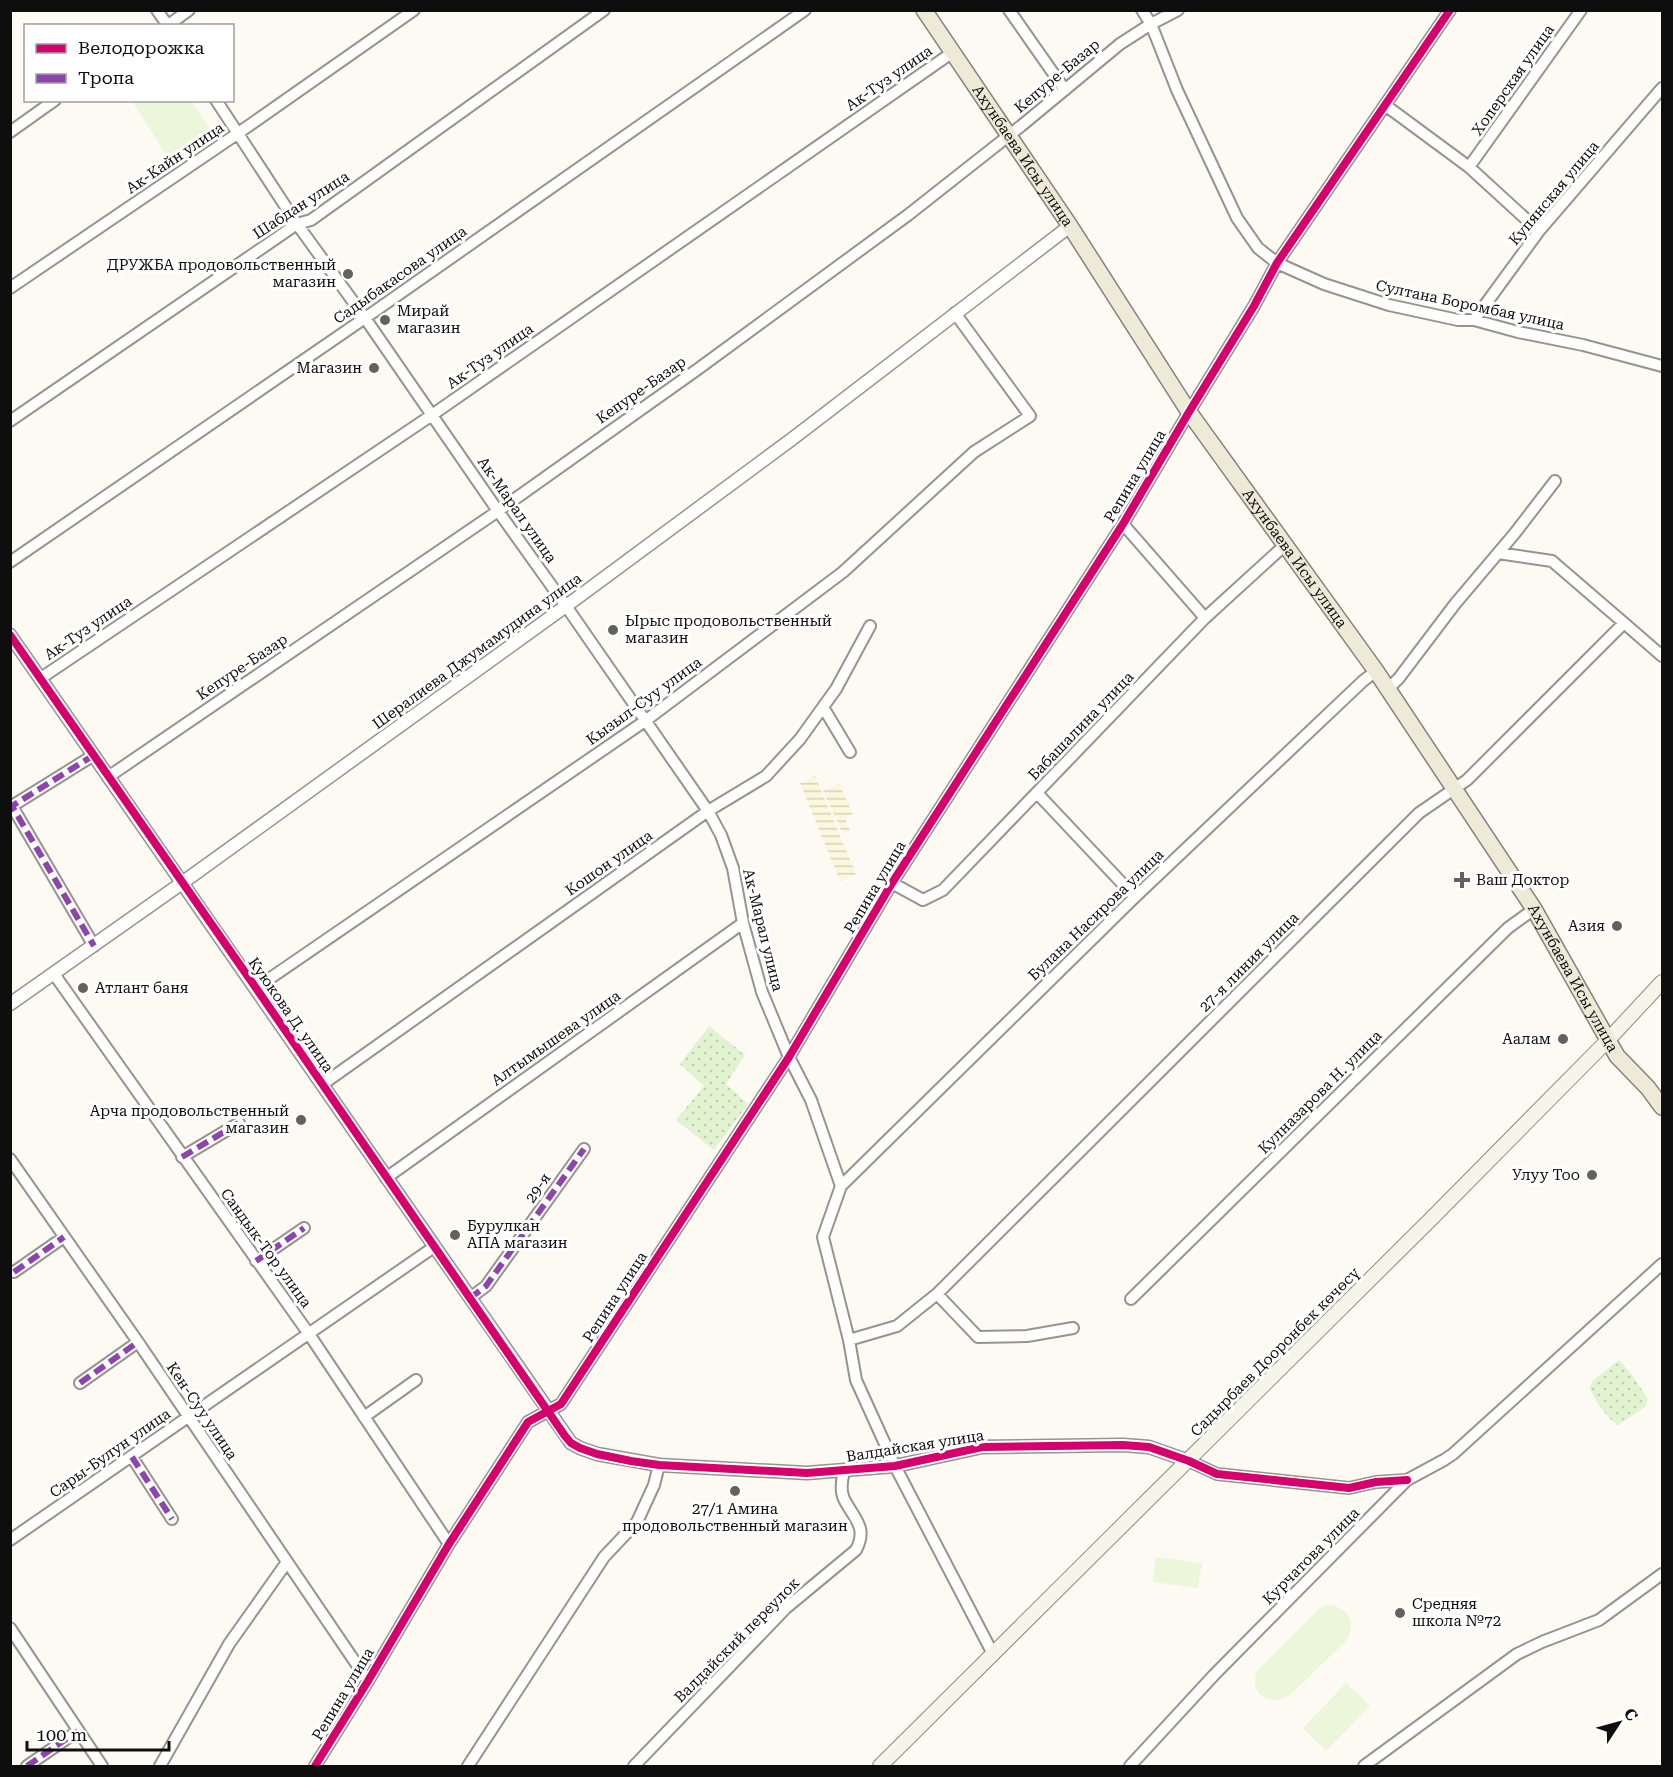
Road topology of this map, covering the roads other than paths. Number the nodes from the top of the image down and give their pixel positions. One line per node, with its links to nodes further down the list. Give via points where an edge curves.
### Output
1 (157, 10): 12 (street)
2 (189, 10): 13 (street)
3 (414, 10): 22 (street, Ак-Кайн улица)
4 (604, 10): 25 (street, Шабдан улица, via 311,220)
5 (804, 10): 31 (street, Садыбакасова улица)
6 (924, 10): 15 (main road, Ахунбаева Исы улица)
7 (1009, 10): 16 (street)
8 (1142, 10): 14 (street, Султана Боромбая улица)
9 (1178, 10): 14 (street, Кепуре-Базар)
10 (1450, 10): 20 (street, Репина улица)
11 (1581, 10): 24 (street, Хоперская улица)
12 (166, 24)
13 (168, 24)
14 (1151, 24): 16 (street, Кепуре-Базар, via 1120,44); 28 (street, Султана Боромбая улица, via 1237,218 1258,248)
15 (953, 52): 23 (main road, Ахунбаева Исы улица); 35 (street, Ак-Туз улица)
16 (1065, 90): 23 (street, Кепуре-Базар)
17 (1662, 90): 27 (street, Купянская улица)
18 (52, 102): 21 (street)
19 (217, 102): 22 (street, Ак-Марал улица)
20 (1385, 105): 24 (street); 28 (street, Репина улица)
21 (10, 132)
22 (237, 134): 25 (street, Ак-Марал улица); 29 (street, Ак-Кайн улица)
23 (1009, 135): 26 (main road, Ахунбаева Исы улица); 38 (street, Кепуре-Базар, via 755,327)
24 (1469, 167): 27 (street)
25 (297, 224): 31 (street, Ак-Марал улица); 36 (street, Шабдан улица)
26 (1070, 226): 30 (street, Шералиева Джумамудина улица); 34 (main road, Ахунбаева Исы улица)
27 (1539, 231): 32 (street, Купянская улица)
28 (1276, 263): 32 (street, Султана Боромбая улица, via 1389,305); 34 (street, Репина улица)
29 (10, 288)
30 (955, 313): 43 (street, Шералиева Джумамудина улица); 53 (street, Кызыл-Суу улица, via 1030,416 974,452 843,572)
31 (365, 318): 35 (street, Ак-Марал улица); 42 (street, Садыбакасова улица)
32 (1474, 320): 33 (street, Султана Боромбая улица)
33 (1662, 366)
34 (1189, 412): 39 (street, Репина улица); 40 (main road, Ахунбаева Исы улица)
35 (432, 415): 38 (street, Ак-Марал улица); 50 (street, Ак-Туз улица)
36 (10, 421)
37 (1555, 481): 41 (street)
38 (498, 511): 43 (street, Ак-Марал улица); 56 (street, Кепуре-Базар)
39 (1123, 524): 44 (street); 61 (street, Репина улица)
40 (1285, 545): 44 (street, Бабашалина улица); 49 (main road, Ахунбаева Исы улица)
41 (1498, 553): 45 (street, via 1552,561); 51 (street)
42 (10, 562)
43 (566, 606): 53 (street, Ак-Марал улица); 60 (street, Шералиева Джумамудина улица)
44 (1205, 618): 58 (street, Бабашалина улица)
45 (1624, 623): 48 (street); 57 (street, 27-я линия улица, via 1467,780)
46 (870, 626): 52 (street, Кошон улица)
47 (10, 635): 50 (street, Куюкова Д. улица)
48 (1662, 656)
49 (1377, 671): 51 (main road, Ахунбаева Исы улица); 62 (street, Булана Насирова улица)
50 (41, 678): 55 (street, Куюкова Д. улица)
51 (1388, 689): 57 (main road, Ахунбаева Исы улица)
52 (823, 707): 54 (street); 59 (street, Кошон улица, via 766,776)
53 (645, 721): 59 (street, Ак-Марал улица); 68 (street, Кызыл-Суу улица)
54 (850, 752)
55 (94, 755): 56 (street, Куюкова Д. улица); 65 (street, via 12,806)
56 (108, 777): 60 (street, Куюкова Д. улица)
57 (1454, 788): 63 (main road, Ахунбаева Исы улица); 86 (street, 27-я линия улица, via 1419,813)
58 (1037, 793): 61 (street, Бабашалина улица, via 944,890 923,900); 62 (street)
59 (708, 811): 64 (street, Ак-Марал улица, via 732,868); 72 (street, Кошон улица)
60 (182, 883): 65 (street, Шералиева Джумамудина улица); 68 (street, Куюкова Д. улица)
61 (892, 883): 71 (street, Репина улица)
62 (1135, 897): 79 (street, Булана Насирова улица)
63 (1534, 909): 70 (main road, Ахунбаева Исы улица); 88 (street, Кулназарова Н. улица, via 1508,928)
64 (744, 923): 71 (street, Ак-Марал улица, via 762,992); 78 (street, Алтымышева улица)
65 (94, 946): 66 (street, Шералиева Джумамудина улица)
66 (54, 974): 69 (street, Шералиева Джумамудина улица); 76 (street, Сандык-Тор улица)
67 (1662, 981): 70 (main road, Садырбаев Дооронбек көчөсү)
68 (256, 988): 72 (street, Куюкова Д. улица)
69 (10, 1004)
70 (1608, 1040): 73 (main road, Ахунбаева Исы улица, via 1617,1056); 99 (main road, Садырбаев Дооронбек көчөсү)
71 (789, 1057): 79 (street, via 811,1100); 95 (street, Репина улица, via 561,1404)
72 (323, 1084): 78 (street, Куюкова Д. улица)
73 (1662, 1107)
74 (239, 1122): 76 (street)
75 (584, 1149): 87 (street, 29-я, via 486,1286)
76 (182, 1157): 83 (street, Сандык-Тор улица)
77 (10, 1159): 81 (street, Кен-Суу улица)
78 (386, 1178): 82 (street, Куюкова Д. улица)
79 (841, 1186): 91 (street, Валдайская улица, via 823,1237)
80 (304, 1228): 83 (street)
81 (64, 1237): 85 (street); 92 (street, Кен-Суу улица)
82 (434, 1247): 87 (street, Куюкова Д. улица); 90 (street, Сары-Булун улица)
83 (256, 1261): 90 (street, Сандык-Тор улица)
84 (1662, 1264): 103 (street, Курчатова улица, via 1453,1454)
85 (14, 1272)
86 (937, 1294): 89 (street, via 978,1337 1027,1336); 91 (street, 27-я линия улица, via 897,1326)
87 (470, 1298): 95 (street, Куюкова Д. улица)
88 (1131, 1299)
89 (1072, 1328)
90 (309, 1334): 96 (street, Сандык-Тор улица); 97 (street, Сары-Булун улица)
91 (849, 1340): 101 (street, Валдайская улица, via 856,1380)
92 (138, 1342): 94 (street); 97 (street, Кен-Суу улица)
93 (416, 1380): 96 (street)
94 (80, 1383)
95 (549, 1411): 100 (street, Валдайская улица, via 565,1436 579,1448); 106 (street, Репина улица, via 528,1422)
96 (364, 1417): 106 (street, Сандык-Тор улица)
97 (188, 1418): 98 (street, Сары-Булун улица); 107 (street, Кен-Суу улица)
98 (132, 1457): 104 (street); 105 (street, Сары-Булун улица)
99 (1189, 1461): 101 (street, Валдайская улица, via 1123,1444 982,1447); 103 (street, Валдайская улица, via 1217,1474 1349,1488); 110 (main road, Садырбаев Дооронбек көчөсү)
100 (659, 1465): 102 (street, Валдайская улица, via 807,1473); 117 (street, via 637,1522 604,1557)
101 (895, 1466): 102 (street, Валдайская улица); 110 (street, Валдайская улица)
102 (844, 1471): 118 (street, Валдайский переулок, via 843,1497 862,1539 856,1551 786,1608)
103 (1407, 1480): 120 (street, Курчатова улица, via 1214,1675)
104 (172, 1519)
105 (10, 1540)
106 (449, 1544): 111 (street, Репина улица)
107 (287, 1562): 111 (street, Кен-Суу улица); 115 (street, via 229,1644)
108 (1662, 1574): 121 (street, via 1599,1620 1518,1654)
109 (10, 1628): 112 (street)
110 (993, 1654): 119 (main road, Садырбаев Дооронбек көчөсү)
111 (368, 1682): 116 (street, Репина улица)
112 (78, 1731): 113 (street); 114 (street)
113 (27, 1767)
114 (102, 1767)
115 (160, 1767)
116 (315, 1767)
117 (468, 1767)
118 (633, 1767)
119 (880, 1767)
120 (1130, 1767)
121 (1364, 1767)

